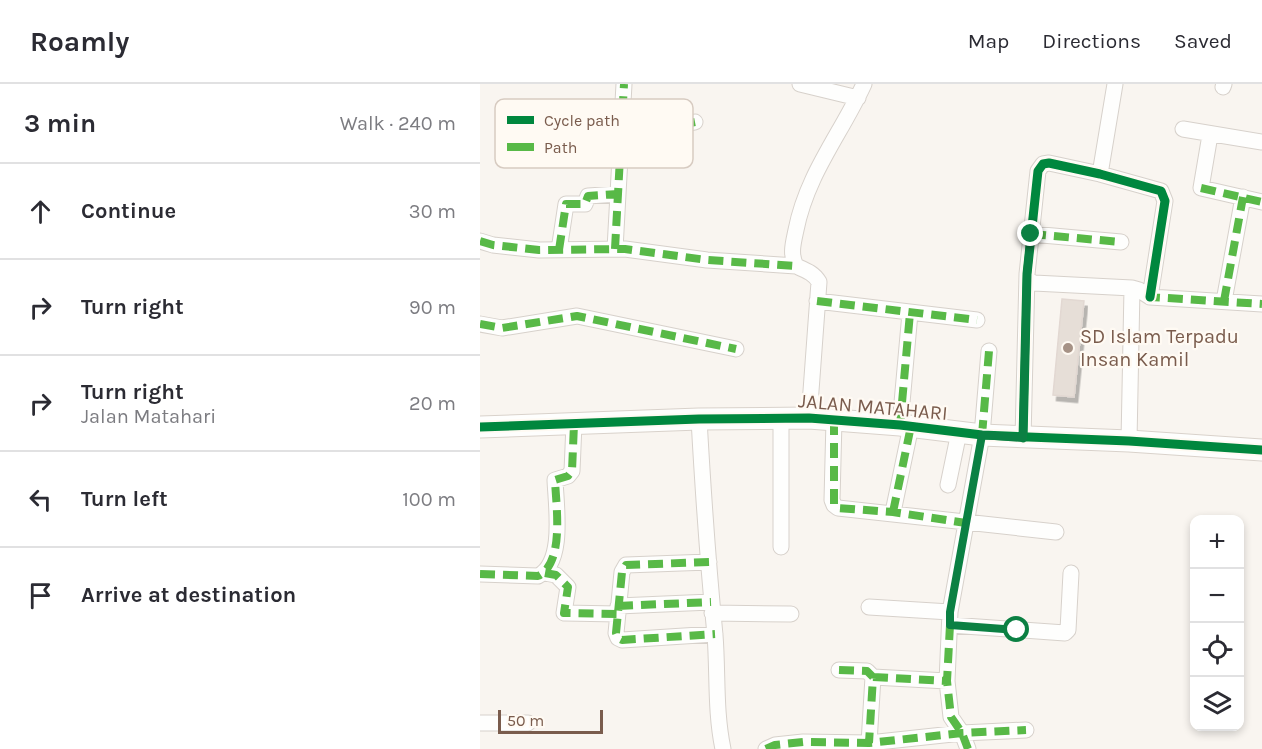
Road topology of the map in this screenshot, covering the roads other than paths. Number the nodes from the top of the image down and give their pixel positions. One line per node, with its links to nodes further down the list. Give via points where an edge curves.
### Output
1 (624, 84): 5 (street)
2 (800, 84): 4 (street)
3 (1115, 84): 10 (street)
4 (861, 91): 19 (street, via 804,198 792,248)
5 (623, 99)
6 (1183, 129): 7 (street)
7 (1210, 135): 8 (street); 12 (street, via 1201,188)
8 (1262, 142)
9 (619, 168): 11 (street)
10 (1100, 174): 14 (street, via 1043,164 1038,171); 22 (street, via 1164,195)
11 (618, 194): 17 (street, via 588,196 585,204 566,204); 18 (street)
12 (1243, 197): 13 (street); 24 (street)
13 (1262, 202)
14 (1031, 234): 16 (street); 20 (street)
15 (480, 242): 17 (street)
16 (1121, 242)
17 (559, 249): 18 (street)
18 (615, 249): 19 (street)
19 (796, 266): 23 (street, via 819,282)
20 (1028, 280): 21 (street); 40 (street)
21 (1132, 288): 22 (street); 41 (street)
22 (1150, 297): 24 (street)
23 (817, 301): 26 (street); 32 (street)
24 (1224, 301): 25 (street)
25 (1262, 304)
26 (910, 314): 27 (street); 36 (street)
27 (977, 320)
28 (480, 324): 29 (street, via 501,328 577,316)
29 (736, 349)
30 (990, 351): 39 (street)
31 (781, 418): 32 (street, JALAN MATAHARI); 33 (street, JALAN MATAHARI); 47 (street)
32 (809, 418): 34 (street, JALAN MATAHARI)
33 (699, 419): 35 (street, JALAN MATAHARI); 48 (street)
34 (834, 420): 36 (street, JALAN MATAHARI); 44 (street, via 834,505)
35 (574, 424): 37 (street, JALAN MATAHARI); 49 (street, via 572,471 555,480 555,556)
36 (905, 425): 38 (street, JALAN MATAHARI); 44 (street)
37 (480, 427)
38 (959, 432): 39 (street, JALAN MATAHARI); 43 (street)
39 (982, 435): 40 (street, JALAN MATAHARI); 45 (street)
40 (1023, 438): 41 (street, JALAN MATAHARI)
41 (1129, 441): 42 (street, JALAN MATAHARI)
42 (1262, 450)
43 (948, 485)
44 (893, 512): 45 (street)
45 (966, 523): 46 (street); 56 (street)
46 (1056, 532)
47 (782, 548)
48 (709, 562): 52 (street); 54 (street, via 626,565)
49 (545, 573): 51 (street); 54 (street, via 556,575 568,587 564,613)
50 (1071, 573): 56 (street, via 1065,633)
51 (480, 574)
52 (712, 607): 54 (street); 55 (street); 57 (street)
53 (869, 607): 56 (street)
54 (618, 610): 57 (street, via 616,633 622,640)
55 (790, 614)
56 (950, 619): 60 (street)
57 (715, 634): 67 (street)
58 (839, 670): 59 (street, via 867,671)
59 (873, 677): 60 (street); 65 (street)
60 (947, 681): 64 (street, via 951,717)
61 (480, 723): 62 (street)
62 (528, 723)
63 (1026, 730): 64 (street)
64 (962, 733): 65 (street); 69 (street)
65 (870, 743): 66 (street)
66 (828, 746): 68 (street, via 794,743)
67 (723, 749)
68 (766, 749)
69 (968, 749)

